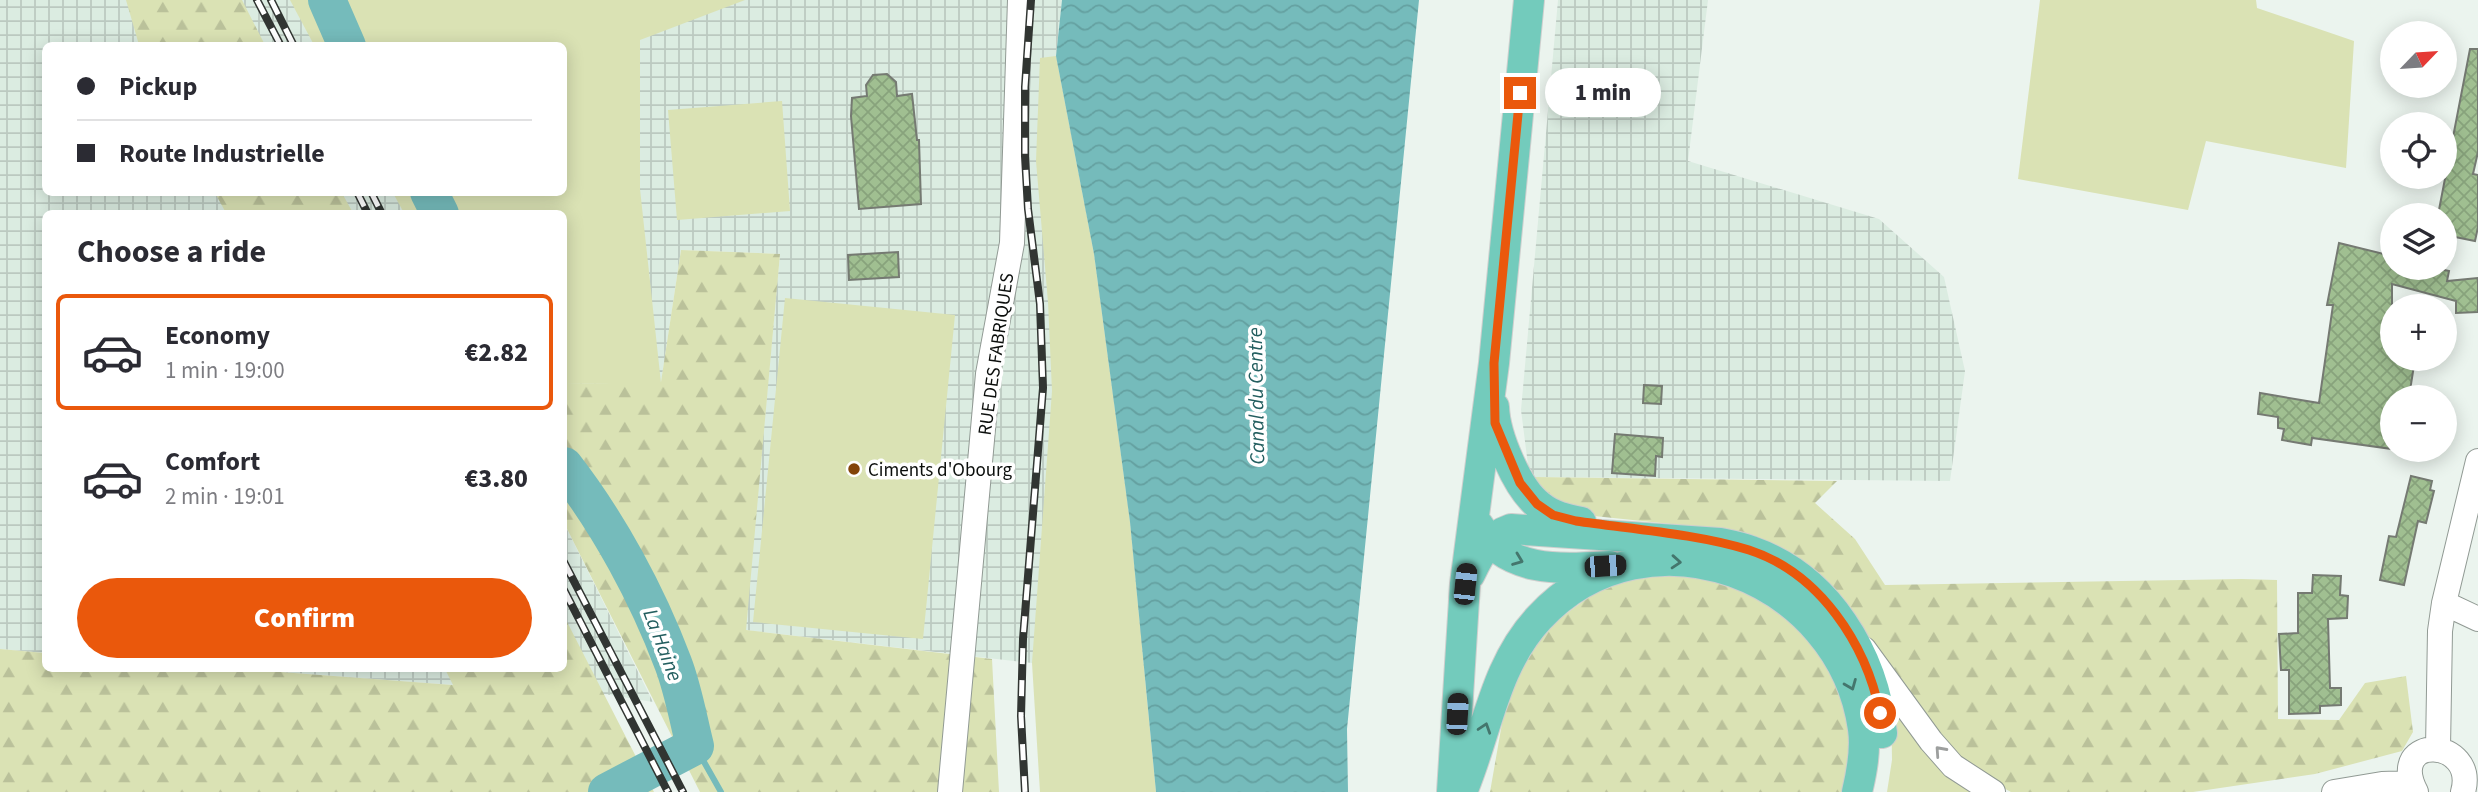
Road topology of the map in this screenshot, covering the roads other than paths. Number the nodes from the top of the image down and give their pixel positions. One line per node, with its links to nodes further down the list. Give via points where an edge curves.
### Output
1 (1020, 0): 16 (street, RUE DES FABRIQUES, via 1012,243 988,374)
2 (1529, 0): 3 (main road)
3 (1494, 363): 5 (main road); 7 (main road, via 1495,423 1520,483 1537,504 1553,515 1576,521)
4 (2478, 461): 10 (street)
5 (1473, 513): 6 (main road); 9 (main road)
6 (1489, 542): 7 (main road, via 1497,534 1525,529); 8 (main road, one-way to 8, via 1524,563 1545,567); 9 (main road)
7 (1720, 542): 12 (main road, via 1779,564 1809,585)
8 (1628, 565): 18 (main road, one-way to 8, via 1497,685 1527,633 1572,591); 19 (main road, one-way to 19, via 1689,563 1752,578 1776,591 1814,623 1839,659 1859,709 1864,764)
9 (1465, 584): 17 (main road)
10 (2444, 603): 11 (street); 13 (street, via 2440,631)
11 (2478, 619)
12 (1844, 625): 20 (main road, via 1875,687 1883,747); 21 (street, one-way to 12, via 1953,766 1938,750)
13 (2458, 752): 14 (street, via 2429,750 2414,763); 23 (street, via 2467,771)
14 (2414, 788): 22 (street, via 2382,784)
15 (2478, 789): 24 (street)
16 (950, 792)
17 (1452, 792)
18 (1462, 792)
19 (1857, 792)
20 (1878, 792)
21 (1993, 792)
22 (2334, 792)
23 (2463, 792)
24 (2470, 792)

